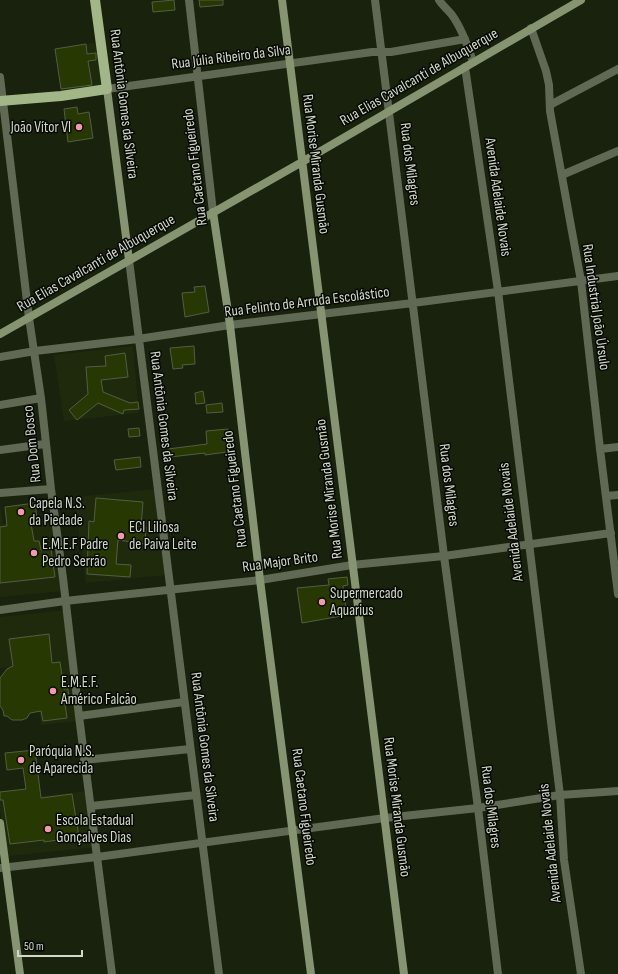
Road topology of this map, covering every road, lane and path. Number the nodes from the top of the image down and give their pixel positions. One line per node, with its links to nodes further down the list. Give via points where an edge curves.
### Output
1 (95, 0): 16 (main road, Rua Antônia Gomes da Silveira)
2 (189, 0): 14 (street, Rua Caetano Figueiredo)
3 (282, 0): 11 (street, Rua Morise Miranda Gusmão)
4 (375, 0): 9 (street, Rua dos Milagres)
5 (581, 0): 7 (street, Rua Elias Cavalcanti de Albuquerque)
6 (444, 1): 8 (street)
7 (531, 28): 10 (street, Rua Elias Cavalcanti de Albuquerque); 18 (street, Rua Industrial João Úrsulo, via 546,71)
8 (465, 39): 9 (street, Rua Júlia Ribeiro da Silva); 10 (street)
9 (382, 52): 11 (street, Rua Júlia Ribeiro da Silva); 19 (street, Rua dos Milagres)
10 (474, 62): 12 (street, Rua Elias Cavalcanti de Albuquerque)
11 (290, 64): 14 (street, Rua Júlia Ribeiro da Silva); 21 (street, Rua Morise Miranda Gusmão)
12 (465, 67): 19 (street, Rua Elias Cavalcanti de Albuquerque); 27 (street, Avenida Adelaide Novais)
13 (618, 69): 18 (street)
14 (198, 76): 16 (street, Rua Júlia Ribeiro da Silva); 23 (street, Rua Caetano Figueiredo)
15 (0, 77): 17 (street, Rua Dom Bosco)
16 (106, 89): 17 (main road, Rua Júlia Ribeiro da Silva); 24 (street, Rua Antônia Gomes da Silveira)
17 (2, 101): 30 (street, Rua Dom Bosco)
18 (550, 105): 22 (street, Rua Industrial João Úrsulo)
19 (389, 111): 21 (street, Rua Elias Cavalcanti de Albuquerque); 28 (street, Rua dos Milagres)
20 (618, 151): 22 (street)
21 (302, 162): 23 (street, Rua Elias Cavalcanti de Albuquerque); 29 (street, Rua Morise Miranda Gusmão)
22 (562, 174): 26 (street, Rua Industrial João Úrsulo)
23 (213, 212): 24 (street, Rua Elias Cavalcanti de Albuquerque); 31 (street, Rua Caetano Figueiredo)
24 (128, 260): 30 (street, Rua Elias Cavalcanti de Albuquerque); 33 (street, Rua Antônia Gomes da Silveira)
25 (618, 276): 26 (street, Rua Felinto de Arruda Escolástico)
26 (581, 281): 27 (street, Rua Felinto de Arruda Escolástico); 40 (street, Rua Industrial João Úrsulo)
27 (498, 291): 28 (street, Rua Felinto de Arruda Escolástico); 47 (street, Avenida Adelaide Novais)
28 (413, 303): 29 (street, Rua Felinto de Arruda Escolástico); 48 (street, Rua dos Milagres)
29 (321, 314): 31 (street, Rua Felinto de Arruda Escolástico); 49 (street, Rua Morise Miranda Gusmão)
30 (29, 318): 32 (street, Rua Elias Cavalcanti de Albuquerque); 34 (street, Rua Dom Bosco)
31 (230, 325): 33 (street, Rua Felinto de Arruda Escolástico); 50 (street, Rua Caetano Figueiredo)
32 (0, 334)
33 (138, 339): 34 (street, Rua Felinto de Arruda Escolástico); 51 (street, Rua Antônia Gomes da Silveira)
34 (35, 351): 35 (street, Rua Felinto de Arruda Escolástico); 36 (street, Rua Dom Bosco)
35 (0, 357)
36 (41, 398): 37 (street); 38 (street, Rua Dom Bosco)
37 (0, 405)
38 (46, 444): 41 (street); 42 (street, Rua Dom Bosco)
39 (618, 447): 40 (street)
40 (600, 449): 45 (street, Rua Industrial João Úrsulo)
41 (0, 450)
42 (51, 489): 43 (street); 53 (street, Rua Dom Bosco)
43 (0, 493)
44 (618, 495): 45 (street)
45 (606, 496): 46 (street, Rua Industrial João Úrsulo)
46 (611, 533): 47 (street, Rua Major Brito); 52 (street, Rua Industrial João Úrsulo)
47 (528, 544): 48 (street, Rua Major Brito); 61 (street, Avenida Adelaide Novais)
48 (444, 556): 49 (street, Rua Major Brito); 63 (street, Rua dos Milagres)
49 (352, 565): 50 (street, Rua Major Brito); 64 (street, Rua Morise Miranda Gusmão)
50 (260, 580): 51 (street, Rua Major Brito); 66 (street, Rua Caetano Figueiredo)
51 (169, 590): 53 (street, Rua Major Brito); 55 (street, Rua Antônia Gomes da Silveira)
52 (618, 594)
53 (65, 601): 54 (street, Rua Major Brito); 56 (street, Rua Dom Bosco)
54 (0, 610)
55 (184, 702): 56 (street); 57 (street, Rua Antônia Gomes da Silveira)
56 (79, 716): 58 (street, Rua Dom Bosco)
57 (190, 749): 58 (street); 60 (street, Rua Antônia Gomes da Silveira)
58 (84, 760): 62 (street, Rua Dom Bosco)
59 (618, 791): 61 (street)
60 (196, 795): 62 (street); 67 (street, Rua Antônia Gomes da Silveira)
61 (560, 795): 63 (street); 76 (street, Avenida Adelaide Novais, via 564,860)
62 (91, 806): 68 (street, Rua Dom Bosco)
63 (478, 808): 64 (street); 75 (street, Rua dos Milagres)
64 (385, 818): 66 (street); 74 (street, Rua Morise Miranda Gusmão)
65 (0, 823): 69 (street)
66 (292, 831): 67 (street); 73 (street, Rua Caetano Figueiredo)
67 (202, 842): 68 (street); 72 (street, Rua Antônia Gomes da Silveira)
68 (97, 858): 69 (street); 71 (street, Rua Dom Bosco)
69 (3, 868): 70 (street)
70 (20, 974)
71 (112, 974)
72 (219, 974)
73 (312, 974)
74 (404, 974)
75 (498, 974)
76 (581, 974)

